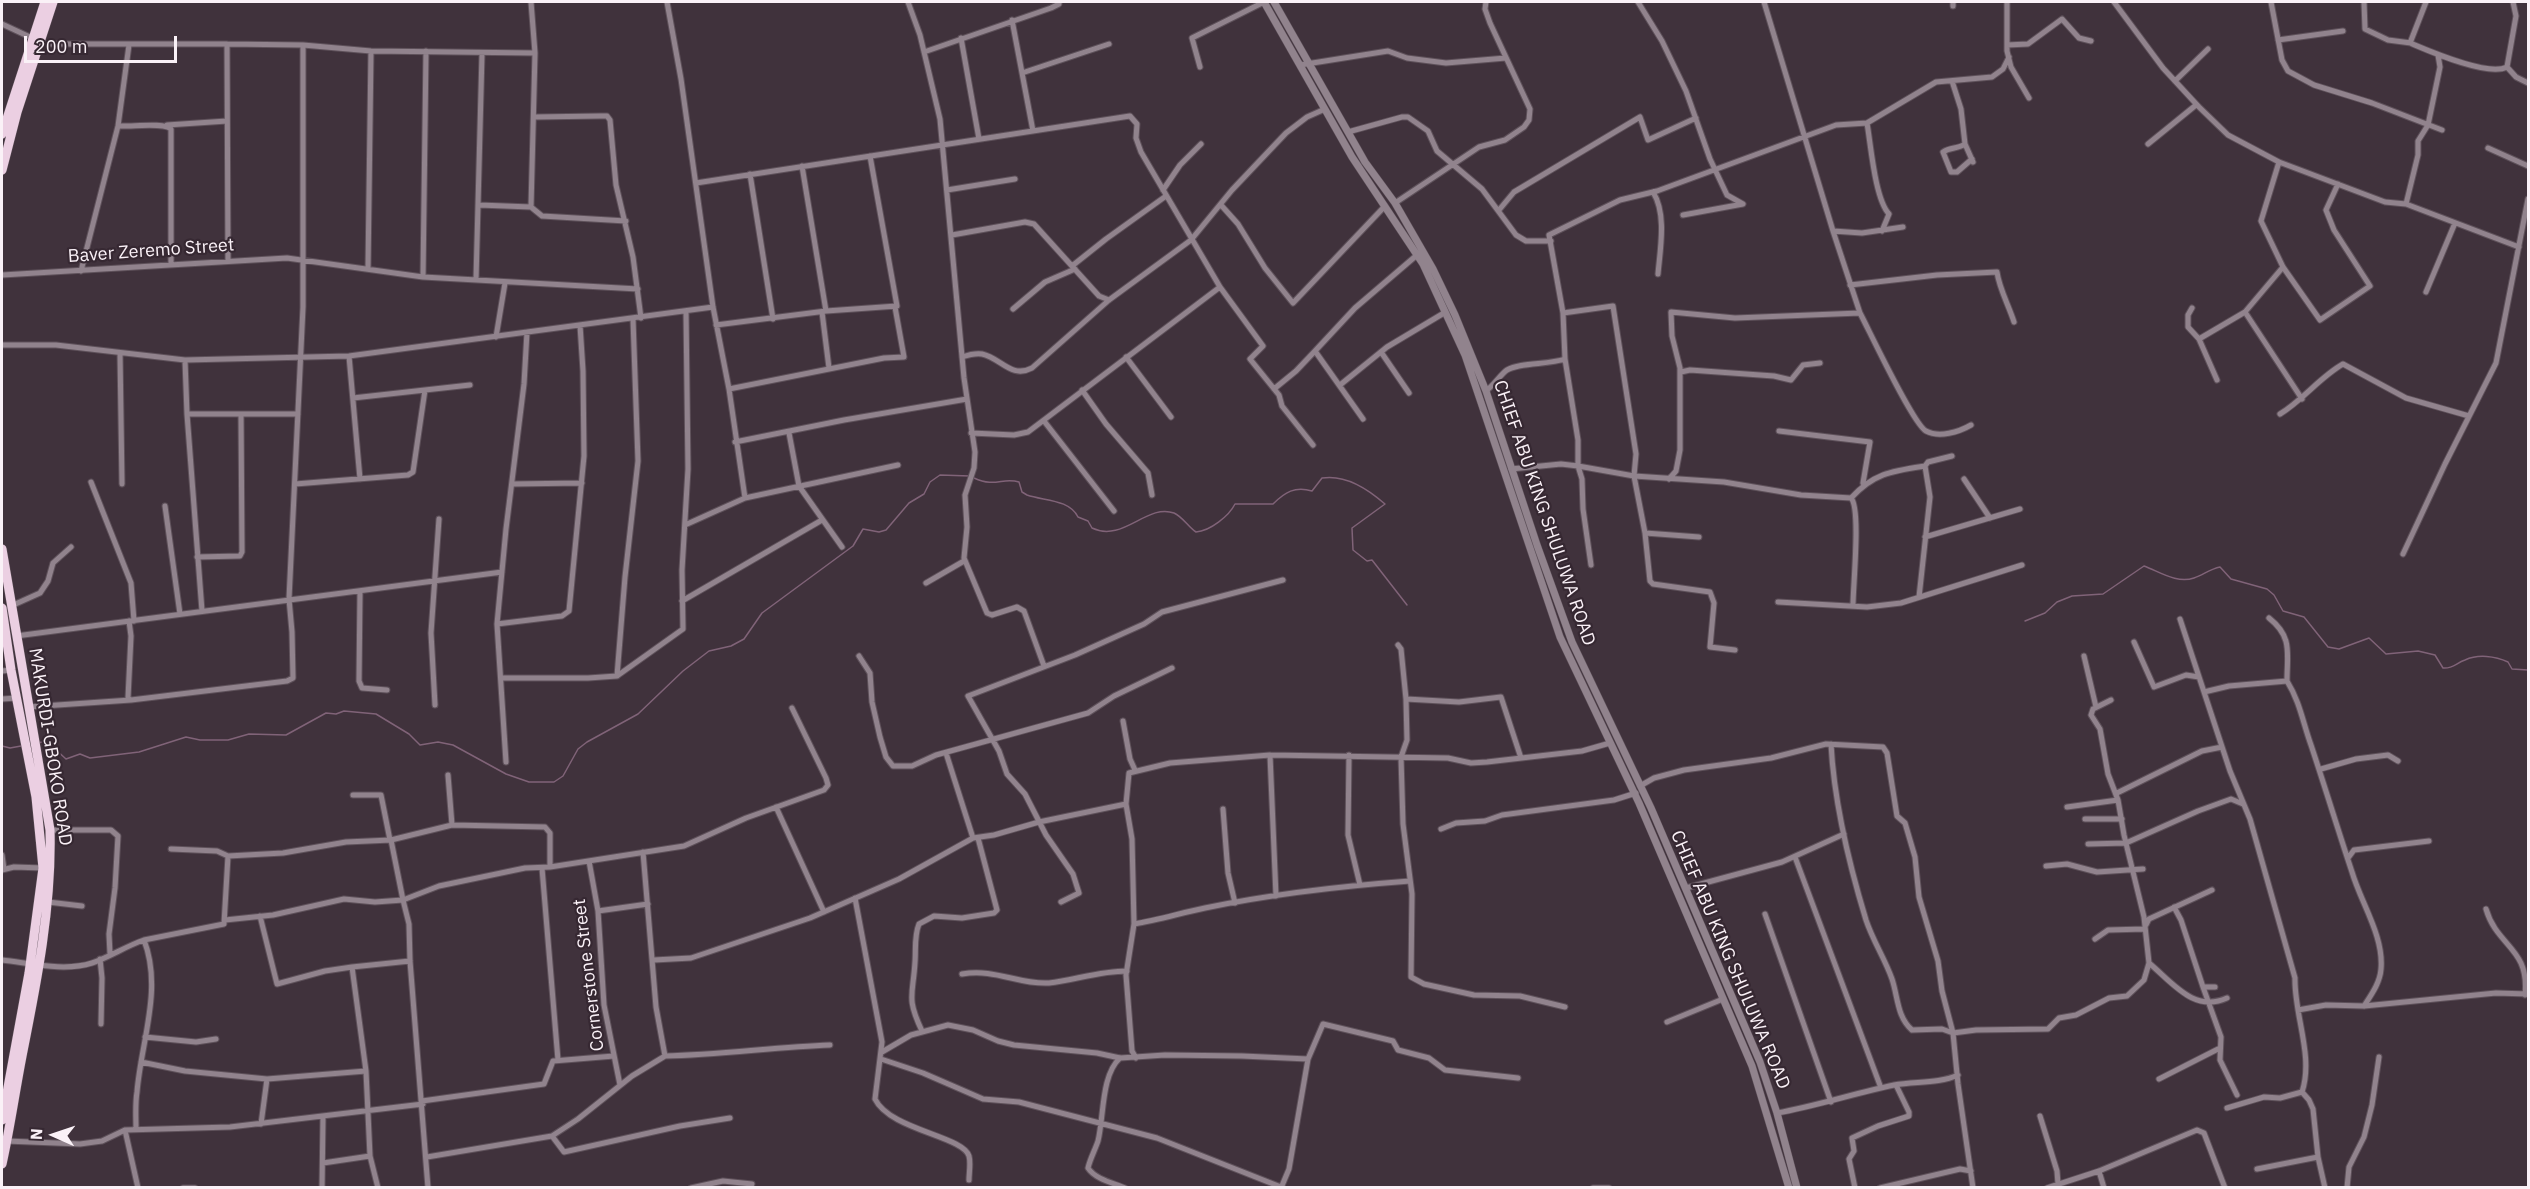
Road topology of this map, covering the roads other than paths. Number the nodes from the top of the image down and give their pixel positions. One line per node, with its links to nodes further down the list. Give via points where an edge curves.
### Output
1 (45, 2): 23 (main road)
2 (53, 2): 23 (main road)
3 (531, 2): 35 (street)
4 (666, 2): 78 (street)
5 (908, 2): 34 (street)
6 (1059, 2): 18 (street, via 1057,6)
7 (1264, 2): 41 (street); 42 (street, via 1192,38)
8 (1274, 2): 40 (street, CHIEF ABU KING SHULUWA ROAD)
9 (1486, 2): 39 (street, via 1490,23)
10 (1638, 2): 52 (street, via 1686,91)
11 (1764, 2): 62 (street)
12 (2007, 2): 30 (street)
13 (2114, 2): 46 (street)
14 (2271, 2): 22 (street)
15 (2364, 2): 25 (street, via 2365,29 2388,40)
16 (2426, 2): 25 (street)
17 (2513, 2): 43 (street, via 2516,16)
18 (1012, 20): 21 (street); 44 (street)
19 (2, 24): 23 (street)
20 (2343, 31): 22 (street)
21 (961, 39): 34 (street); 63 (street)
22 (2278, 40): 56 (street, via 2288,71 2314,85)
23 (36, 41): 28 (street); 61 (main road); 75 (main road)
24 (2091, 41): 30 (street, via 2079,38 2062,19 2028,44)
25 (2411, 43): 37 (street)
26 (227, 44): 28 (street); 29 (street); 53 (street)
27 (1109, 44): 44 (street)
28 (129, 45): 57 (street)
29 (303, 45): 32 (street); 103 (street)
30 (2007, 45): 38 (street)
31 (2208, 49): 46 (street)
32 (371, 51): 33 (street); 108 (street)
33 (426, 51): 36 (street); 112 (street)
34 (924, 52): 67 (street)
35 (535, 53): 36 (street); 51 (street)
36 (482, 54): 87 (street)
37 (2438, 55): 43 (street, via 2483,67); 56 (street, via 2440,67)
38 (2009, 57): 45 (street, via 2003,69 1992,77); 48 (street, via 2011,68)
39 (1506, 58): 40 (street, via 1446,63 1407,58 1388,51); 72 (street, via 1530,109 1527,123 1505,140 1479,147)
40 (1309, 63): 41 (street); 60 (street, CHIEF ABU KING SHULUWA ROAD)
41 (1300, 65): 50 (street)
42 (1200, 67)
43 (2507, 67): 47 (street)
44 (1022, 73): 59 (street)
45 (1952, 81): 54 (street, via 1936,82); 65 (street, via 1961,109)
46 (2175, 81): 49 (street)
47 (2529, 83)
48 (2029, 98)
49 (2196, 105): 66 (street); 70 (street, via 2228,135)
50 (1325, 110): 88 (street, via 1307,117 1286,134); 89 (street)
51 (535, 117): 90 (street); 93 (street, via 609,118 616,185)
52 (1696, 118): 74 (street); 91 (street, via 1648,140 1640,117 1514,192)
53 (227, 121): 55 (street); 104 (street)
54 (1867, 123): 62 (street, via 1836,125); 97 (street, via 1878,193 1889,214)
55 (167, 125): 57 (street); 105 (street, via 172,137)
56 (2428, 125): 58 (street); 86 (street, via 2418,141)
57 (118, 126): 109 (street)
58 (2442, 130)
59 (1033, 131): 63 (street); 81 (street, via 1130,116 1137,124 1138,145)
60 (1348, 132): 72 (street, via 1408,117 1428,131 1437,151); 85 (street, CHIEF ABU KING SHULUWA ROAD)
61 (2, 134)
62 (1804, 136): 74 (street); 96 (street)
63 (979, 139): 67 (street)
64 (1201, 144): 81 (street)
65 (1965, 144): 65 (street, via 1973,160 1951,172 1943,152)
66 (2148, 144)
67 (942, 145): 69 (street); 80 (street)
68 (2488, 148): 73 (street)
69 (870, 156): 71 (street); 122 (street, via 898,302)
70 (2279, 162): 79 (street); 106 (street, via 2261,221)
71 (802, 166): 76 (street); 127 (street)
72 (1452, 166): 85 (street); 91 (street, via 1482,189)
73 (2529, 166)
74 (1716, 168): 82 (street); 92 (street, via 1727,195 1743,204)
75 (2, 170)
76 (750, 174): 78 (street); 134 (street)
77 (1015, 179): 80 (street)
78 (696, 183): 121 (street)
79 (2338, 184): 86 (street, via 2385,202); 106 (street, via 2326,210 2334,230 2370,286 2320,320)
80 (947, 190): 98 (street)
81 (1162, 190): 83 (street)
82 (1653, 192): 99 (street, via 1620,200 1569,224); 110 (street, via 1659,204 1661,233)
83 (1166, 196): 100 (street); 107 (street, via 1106,239)
84 (2529, 200): 101 (street)
85 (1395, 203): 161 (street, CHIEF ABU KING SHULUWA ROAD, via 1433,269)
86 (2406, 204): 94 (street)
87 (479, 205): 90 (street); 113 (street)
88 (1221, 205): 89 (street, via 1293,303); 100 (street)
89 (1385, 206): 102 (street)
90 (531, 207): 93 (street, via 542,216)
91 (1499, 210): 99 (street, via 1522,239)
92 (1683, 215)
93 (626, 221): 117 (street)
94 (2455, 223): 101 (street); 118 (street)
95 (1903, 227): 97 (street)
96 (1833, 231): 97 (street); 115 (street)
97 (1882, 231)
98 (952, 235): 107 (street, via 1032,223); 146 (street)
99 (1548, 239): 130 (street)
100 (1191, 240): 116 (street); 120 (street)
101 (2519, 247): 170 (street, via 2496,363)
102 (1417, 255): 129 (street); 142 (street, via 1355,308)
103 (303, 259): 104 (street, Baver Zeremo Street); 108 (street, Baver Zeremo Street); 148 (street)
104 (228, 260): 105 (street, Baver Zeremo Street)
105 (171, 264): 109 (street, Baver Zeremo Street)
106 (2283, 267): 128 (street)
107 (1074, 268): 119 (street); 124 (street, via 1045,282)
108 (368, 269): 112 (street, Baver Zeremo Street)
109 (81, 272): 111 (street, Baver Zeremo Street)
110 (1658, 274)
111 (2, 275)
112 (423, 277): 113 (street, Baver Zeremo Street)
113 (476, 280): 114 (street, Baver Zeremo Street)
114 (505, 283): 117 (street, Baver Zeremo Street); 139 (street)
115 (1850, 285): 131 (street); 135 (street, via 1997,272)
116 (1220, 287): 147 (street); 158 (street, via 1263,346 1250,359)
117 (638, 290): 132 (street)
118 (2426, 292)
119 (1099, 296): 120 (street); 126 (street)
120 (1109, 300): 126 (street)
121 (713, 307): 125 (street); 137 (street)
122 (895, 308): 127 (street); 152 (street, via 904,357)
123 (2192, 308): 140 (street, via 2188,327)
124 (1013, 309)
125 (686, 311): 132 (street); 206 (street)
126 (1096, 311): 146 (street, via 1024,372 1007,369 979,354)
127 (824, 312): 134 (street); 152 (street)
128 (2245, 312): 140 (street); 165 (street)
129 (1444, 313): 143 (street); 179 (street, via 1465,355)
130 (1563, 313): 149 (street); 186 (street, via 1613,306 1636,454)
131 (1860, 313): 153 (street, via 1735,318 1671,312); 174 (street, via 1913,416 1926,431 1944,434)
132 (641, 318): 133 (street)
133 (633, 319): 136 (street); 244 (street, via 638,460)
134 (773, 319): 137 (street)
135 (2014, 322)
136 (580, 325): 138 (street); 191 (street, via 585,424)
137 (716, 325): 157 (street)
138 (527, 332): 139 (street); 194 (street)
139 (496, 337): 145 (street)
140 (2199, 339): 154 (street)
141 (2, 345): 144 (street, via 56,345)
142 (1315, 351): 156 (street); 158 (street)
143 (1381, 352): 156 (street); 162 (street)
144 (120, 353): 150 (street); 192 (street)
145 (349, 356): 148 (street); 163 (street)
146 (962, 357): 164 (street)
147 (1126, 357): 160 (street); 171 (street)
148 (301, 358): 150 (street); 168 (street)
149 (1565, 359): 161 (street, via 1504,371); 183 (street, via 1578,440)
150 (185, 360): 166 (street)
151 (1820, 363): 153 (street, via 1803,365 1791,381 1762,375)
152 (829, 368): 157 (street)
153 (1681, 372): 188 (street, via 1680,450 1676,471)
154 (2217, 380)
155 (470, 385): 159 (street)
156 (1340, 385): 172 (street)
157 (729, 389): 178 (street)
158 (1274, 389): 180 (street, via 1282,406)
159 (425, 390): 163 (street); 187 (street, via 413,472)
160 (1082, 390): 173 (street); 197 (street, via 1148,473)
161 (1486, 391): 179 (street, CHIEF ABU KING SHULUWA ROAD)
162 (1409, 393)
163 (352, 398): 187 (street)
164 (967, 399): 176 (street); 177 (street)
165 (2302, 399): 169 (street); 170 (street, via 2343,364 2406,398)
166 (187, 414): 167 (street); 214 (street)
167 (241, 414): 168 (street); 214 (street, via 242,552 240,556)
168 (298, 414): 193 (street)
169 (2280, 414)
170 (2469, 416): 213 (street)
171 (1171, 417)
172 (1363, 419)
173 (1044, 421): 177 (street, via 1021,435); 202 (street)
174 (1971, 425)
175 (1779, 431): 195 (street, via 1870,442)
176 (789, 433): 178 (street); 196 (street)
177 (971, 433): 215 (street, via 975,459 965,495)
178 (735, 442): 198 (street)
179 (1497, 442): 185 (street, CHIEF ABU KING SHULUWA ROAD); 262 (street, via 1560,637)
180 (1313, 445)
181 (1952, 456): 184 (street)
182 (898, 465): 196 (street)
183 (1578, 465): 185 (street); 186 (street); 216 (street)
184 (1925, 466): 195 (street, via 1895,471); 209 (street, via 1930,497)
185 (1511, 469): 276 (street, CHIEF ABU KING SHULUWA ROAD, via 1572,642)
186 (1634, 476): 188 (street); 207 (street)
187 (360, 479): 193 (street)
188 (1669, 479): 199 (street)
189 (1964, 479): 203 (street)
190 (91, 482): 233 (street, via 131,583)
191 (582, 483): 194 (street); 234 (street, via 568,613)
192 (122, 484)
193 (294, 484): 224 (street)
194 (512, 484): 218 (street)
195 (1863, 485): 199 (street)
196 (799, 486): 198 (street); 205 (street)
197 (1152, 495)
198 (745, 498): 206 (street)
199 (1851, 498): 228 (street, via 1855,502 1856,521)
200 (165, 506): 230 (street)
201 (2020, 508): 203 (street)
202 (1114, 511)
203 (1990, 518): 209 (street)
204 (439, 519): 220 (street)
205 (822, 520): 211 (street); 225 (street)
206 (685, 525): 225 (street)
207 (1645, 533): 208 (street); 238 (street, via 1650,581 1710,592 1714,603 1710,647)
208 (1699, 537)
209 (1925, 537): 223 (street)
210 (71, 547): 227 (street, via 53,563 40,593)
211 (842, 548)
212 (2, 549): 227 (main road, MAKURDI-GBOKO ROAD)
213 (2403, 554)
214 (197, 557): 229 (street)
215 (964, 561): 221 (street); 241 (street, via 987,613 1017,607 1024,611)
216 (1591, 565)
217 (2022, 565): 223 (street)
218 (502, 572): 220 (street); 234 (street)
219 (1283, 580): 241 (street, via 1162,612 1075,656)
220 (433, 583): 222 (street); 255 (street)
221 (926, 583)
222 (360, 592): 224 (street); 248 (street, via 358,681 362,688)
223 (1919, 597): 228 (street, via 1901,603)
224 (289, 599): 229 (street); 253 (street, via 292,680)
225 (681, 601): 244 (street, via 681,632)
226 (1778, 602): 228 (street)
227 (6, 603): 235 (main road, MAKURDI-GBOKO ROAD); 243 (main road)
228 (1853, 605)
229 (202, 610): 230 (street)
230 (180, 614): 233 (street)
231 (2269, 618): 247 (street, via 2281,627 2288,642)
232 (2180, 619): 245 (street)
233 (131, 621): 235 (street); 253 (street)
234 (497, 624): 246 (street)
235 (16, 636): 256 (main road, MAKURDI-GBOKO ROAD)
236 (2134, 642): 245 (street, via 2154,687 2186,675)
237 (1398, 645): 252 (street)
238 (1735, 650)
239 (859, 656): 266 (street, via 870,673 876,718 890,764 912,766)
240 (2084, 656): 257 (street)
241 (1044, 666): 261 (street, via 968,696)
242 (1172, 668): 261 (street, via 1088,713)
243 (6, 671): 250 (main road)
244 (617, 676): 246 (street)
245 (2199, 677): 249 (street)
246 (501, 678): 272 (street)
247 (2287, 681): 249 (street); 273 (street, via 2301,706)
248 (387, 690)
249 (2204, 692): 264 (street)
250 (17, 698): 251 (street); 260 (main road)
251 (2, 699)
252 (1406, 699): 269 (street, via 1407,740); 270 (street, via 1459,702 1501,698)
253 (131, 700): 256 (street)
254 (2111, 700): 257 (street)
255 (435, 705)
256 (28, 707): 260 (main road, MAKURDI-GBOKO ROAD)
257 (2097, 707): 277 (street, via 2091,715 2100,729 2108,774)
258 (792, 708): 283 (street, via 828,785 824,790)
259 (1123, 721): 274 (street)
260 (29, 736): 265 (main road)
261 (992, 740): 266 (street); 288 (street, via 1007,774 1024,794)
262 (1610, 743): 270 (street, via 1591,750); 278 (street)
263 (1831, 744): 276 (street, via 1771,758 1684,770 1654,778); 292 (street); 359 (street, via 1883,747 1887,753 1897,816 1905,823 1915,856 1919,897)
264 (2222, 747): 277 (street, via 2202,751); 282 (street)
265 (32, 752): 291 (main road, MAKURDI-GBOKO ROAD); 306 (main road)
266 (946, 753): 293 (street)
267 (1270, 755): 268 (street); 274 (street, via 1170,763); 316 (street)
268 (1350, 755): 269 (street); 313 (street, via 1348,835)
269 (1401, 757): 270 (street, via 1448,758 1471,763); 312 (street)
270 (1521, 758)
271 (2398, 761): 273 (street, via 2388,754)
272 (506, 762)
273 (2321, 769): 303 (street)
274 (1135, 770): 281 (street, via 1128,774)
275 (448, 775): 289 (street)
276 (1641, 788): 278 (street); 314 (street, CHIEF ABU KING SHULUWA ROAD)
277 (2116, 793): 280 (street)
278 (1635, 794): 290 (street); 349 (street)
279 (353, 795): 294 (street, via 381,795)
280 (2118, 800): 284 (street); 287 (street)
281 (1126, 804): 288 (street); 331 (street, via 1132,839)
282 (2243, 804): 296 (street, via 2231,799); 353 (street, via 2295,978)
283 (776, 807): 299 (street, via 701,840); 327 (street)
284 (2067, 807)
285 (1223, 809): 321 (street, via 1228,873)
286 (2085, 819): 287 (street)
287 (2122, 819): 296 (street)
288 (1039, 822): 293 (street); 320 (street, via 1078,888 1079,893)
289 (452, 825): 294 (street); 307 (street, via 545,827 549,832)
290 (1441, 829)
291 (50, 830): 319 (main road, MAKURDI-GBOKO ROAD); 335 (street, via 111,830 118,836)
292 (1844, 834): 302 (street); 359 (street, via 1866,920 1903,1019 1912,1030 1942,1029)
293 (975, 838): 317 (street); 358 (street, via 997,910 962,918 934,916 919,924 910,994)
294 (390, 840): 301 (street); 318 (street)
295 (2429, 841): 303 (street, via 2354,850)
296 (2126, 843): 297 (street); 309 (street)
297 (2088, 844)
298 (171, 849): 301 (street, via 218,851)
299 (643, 852): 304 (street); 322 (street)
300 (2, 855): 310 (street)
301 (228, 856): 330 (street)
302 (1795, 857): 314 (street); 384 (street)
303 (2348, 858): 351 (street, via 2378,942 2381,969 2375,990)
304 (589, 861): 307 (street); 326 (street, Cornerstone Street)
305 (2046, 866): 309 (street, via 2067,864 2097,872)
306 (43, 867): 310 (street); 341 (main road)
307 (550, 867): 308 (street)
308 (542, 868): 318 (street, via 453,883); 372 (street)
309 (2133, 868): 311 (street); 332 (street)
310 (3, 869)
311 (2143, 869)
312 (1410, 881): 313 (street); 352 (street, via 1413,980 1474,995 1520,996)
313 (1360, 885): 316 (street)
314 (1686, 888): 354 (street, CHIEF ABU KING SHULUWA ROAD)
315 (2212, 890): 324 (street)
316 (1276, 896): 321 (street)
317 (855, 898): 327 (street); 365 (street)
318 (403, 900): 329 (street, via 344,899); 339 (street, via 409,924)
319 (48, 902): 323 (street); 341 (main road, MAKURDI-GBOKO ROAD)
320 (1061, 902)
321 (1235, 903): 331 (street)
322 (648, 904): 326 (street); 338 (street)
323 (82, 906)
324 (2174, 907): 332 (street, via 2149,918); 345 (street)
325 (2486, 909): 347 (street, via 2492,924 2526,970)
326 (598, 911): 366 (street, Cornerstone Street, via 604,1005)
327 (824, 912): 338 (street, via 691,958)
328 (1765, 914): 388 (street)
329 (260, 916): 330 (street); 342 (street, via 278,984)
330 (225, 920): 334 (street, via 221,925)
331 (1134, 924): 343 (street)
332 (2145, 928): 333 (street, via 2108,930); 340 (street)
333 (2095, 939)
334 (144, 940): 335 (street); 360 (street, via 152,977)
335 (110, 954): 336 (street)
336 (100, 959): 341 (street, via 78,966); 357 (street)
337 (2, 960): 341 (street)
338 (654, 960): 367 (street, via 656,1007)
339 (410, 961): 342 (street); 387 (street)
340 (2150, 963): 350 (street, via 2184,995); 359 (street, via 2144,980 2127,996 2109,998 2076,1015 2059,1018 2048,1029)
341 (35, 964): 374 (main road); 401 (main road, MAKURDI-GBOKO ROAD)
342 (352, 968): 375 (street)
343 (1126, 970): 344 (street, via 1049,982 997,973); 364 (street)
344 (962, 974)
345 (2203, 987): 346 (street); 350 (street)
346 (2215, 987)
347 (2527, 994): 351 (street, via 2496,993)
348 (2227, 998): 350 (street)
349 (1724, 999): 355 (street); 356 (street)
350 (2209, 1004): 363 (street, via 2221,1037)
351 (2364, 1006): 353 (street, via 2326,1005)
352 (1564, 1007)
353 (2298, 1010): 385 (street, via 2306,1072)
354 (1741, 1014): 355 (street); 391 (street, CHIEF ABU KING SHULUWA ROAD)
355 (1731, 1017): 424 (street, via 1752,1066)
356 (1667, 1022)
357 (101, 1024)
358 (922, 1031): 365 (street); 369 (street, via 951,1025 1014,1045)
359 (1953, 1033): 376 (street)
360 (145, 1037): 361 (street, via 196,1042); 373 (street)
361 (216, 1039)
362 (830, 1045): 367 (street)
363 (2220, 1048): 378 (street); 386 (street, via 2220,1060)
364 (1131, 1051): 369 (street); 370 (street)
365 (882, 1055): 397 (street, via 984,1099 1019,1102); 410 (street, via 877,1104 901,1123 966,1152)
366 (614, 1056): 372 (street); 383 (street, Cornerstone Street)
367 (665, 1056): 383 (street)
368 (2379, 1057): 433 (street, via 2372,1105 2364,1137 2349,1167)
369 (1123, 1058): 370 (street); 397 (street, via 1113,1067)
370 (1136, 1058): 371 (street, via 1165,1055)
371 (1308, 1059): 377 (street, via 1323,1024 1393,1041 1398,1050 1429,1058 1445,1070); 413 (street, via 1289,1169)
372 (558, 1060): 387 (street, via 550,1064 544,1084)
373 (141, 1062): 379 (street, via 185,1071); 398 (street)
374 (6, 1066): 395 (main road)
375 (366, 1071): 379 (street); 390 (street)
376 (1958, 1075): 380 (street); 382 (street)
377 (1518, 1078)
378 (2159, 1078)
379 (267, 1079): 396 (street)
380 (1949, 1079): 381 (street); 382 (street)
381 (1896, 1084): 384 (street); 426 (street, via 1909,1116 1852,1138 1854,1151 1849,1159)
382 (1958, 1084): 408 (street)
383 (620, 1086): 400 (street)
384 (1881, 1088): 388 (street)
385 (2301, 1092): 389 (street); 404 (street, via 2313,1108)
386 (2237, 1095)
387 (422, 1102): 390 (street); 403 (street)
388 (1831, 1102): 391 (street)
389 (2227, 1108)
390 (367, 1111): 393 (street); 402 (street)
391 (1777, 1113): 425 (street, CHIEF ABU KING SHULUWA ROAD)
392 (2040, 1116): 412 (street)
393 (323, 1117): 396 (street); 405 (street)
394 (729, 1118): 400 (street, via 564,1152)
395 (2, 1120)
396 (261, 1124): 398 (street)
397 (1101, 1125): 413 (street, via 1158,1138); 421 (street, via 1088,1169)
398 (136, 1129): 399 (street)
399 (125, 1130): 401 (street, via 93,1143); 414 (street)
400 (552, 1136): 403 (street)
401 (6, 1141): 406 (main road, MAKURDI-GBOKO ROAD)
402 (370, 1156): 405 (street); 418 (street)
403 (427, 1157): 419 (street)
404 (2318, 1157): 407 (street); 432 (street)
405 (323, 1163): 417 (street)
406 (2, 1164)
407 (2257, 1169)
408 (1971, 1171): 427 (street, via 1960,1169); 428 (street)
409 (2099, 1171): 412 (street); 430 (street); 431 (street, via 2201,1130)
410 (969, 1180)
411 (752, 1184): 420 (street, via 723,1181)
412 (2058, 1184): 429 (street)
413 (1281, 1187)
414 (138, 1188)
415 (183, 1188): 416 (street)
416 (195, 1188)
417 (322, 1188)
418 (378, 1188)
419 (428, 1188)
420 (691, 1188)
421 (1125, 1188)
422 (1593, 1188): 423 (street)
423 (1609, 1188)
424 (1789, 1188)
425 (1797, 1188)
426 (1855, 1188)
427 (1880, 1188)
428 (1973, 1188)
429 (2047, 1188)
430 (2104, 1188)
431 (2224, 1188)
432 (2325, 1188)
433 (2347, 1188)

